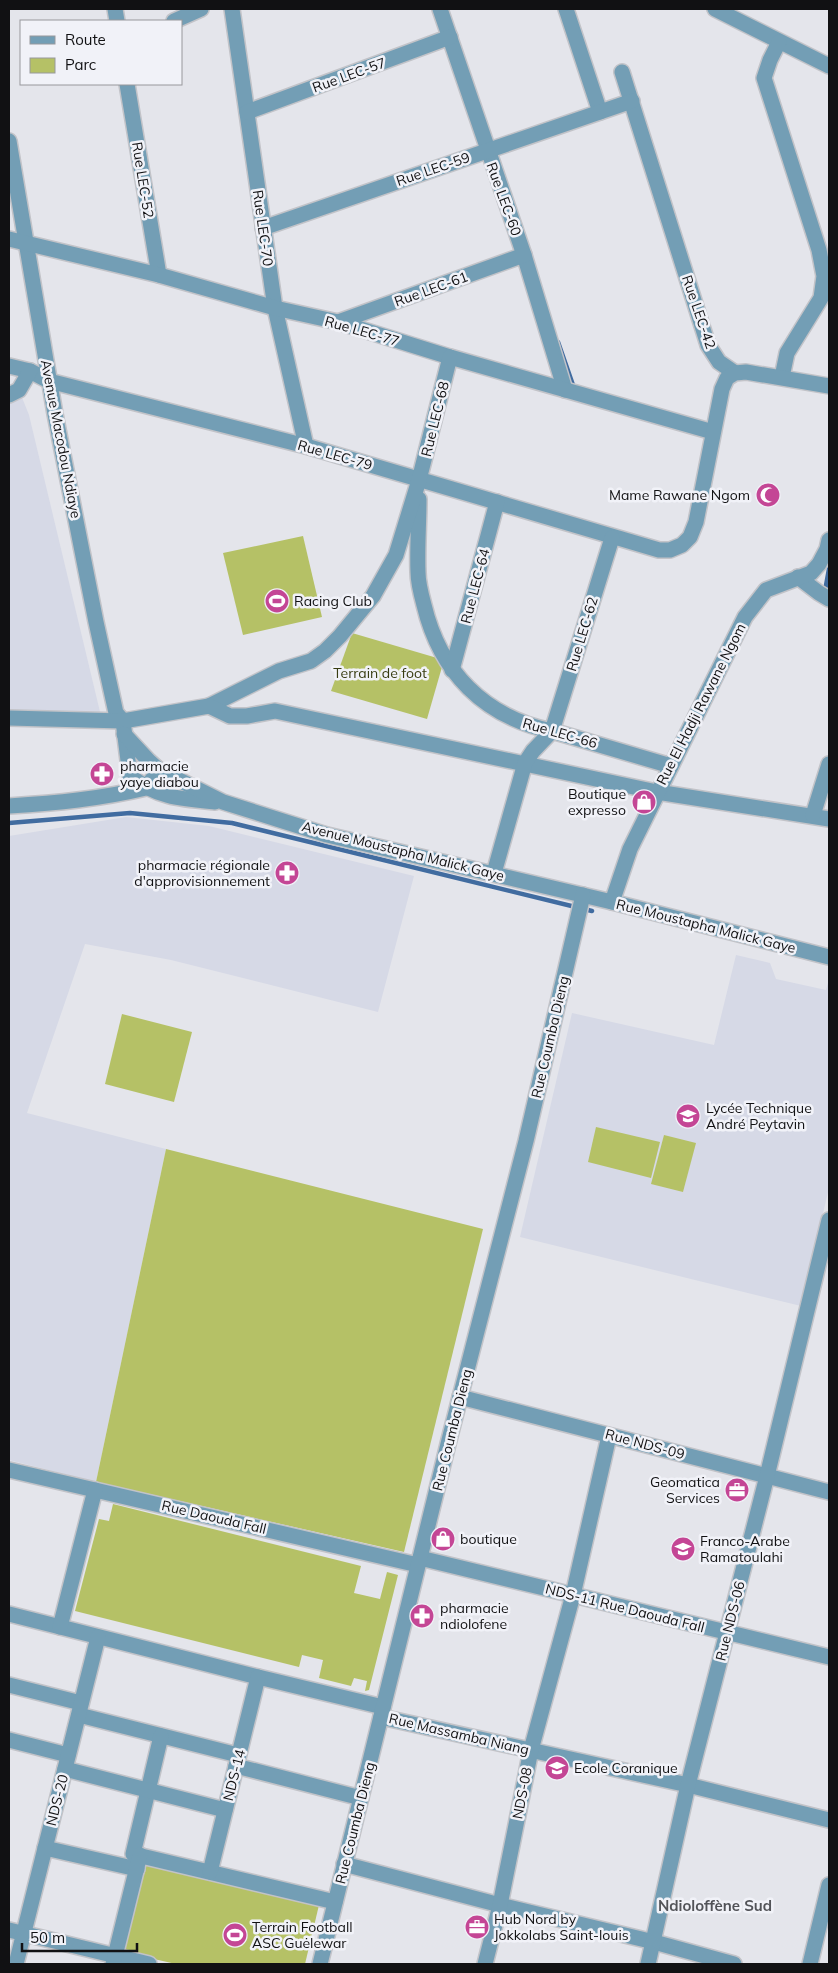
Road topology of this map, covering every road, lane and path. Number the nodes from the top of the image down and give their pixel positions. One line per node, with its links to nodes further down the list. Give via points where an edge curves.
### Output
1 (201, 9): 7 (street)
2 (232, 9): 14 (street, Rue LEC-70)
3 (440, 9): 8 (street, Rue LEC-60)
4 (566, 9): 15 (street)
5 (715, 9): 6 (street)
6 (739, 14): 9 (street)
7 (176, 20)
8 (450, 37): 14 (street, Rue LEC-57); 17 (street, Rue LEC-60)
9 (779, 42): 10 (street); 29 (street, via 764,78 819,250 824,276 821,298 787,353)
10 (829, 66)
11 (622, 72): 13 (street, Rue LEC-42)
12 (127, 85): 22 (street, Rue LEC-52)
13 (632, 101): 15 (street, Rue LEC-59); 28 (street, Rue LEC-42, via 708,345 719,362)
14 (247, 112): 18 (street, Rue LEC-70)
15 (600, 112): 17 (street, Rue LEC-59)
16 (9, 141): 20 (street, Avenue Macodou Ndiaye)
17 (487, 151): 18 (street, Rue LEC-59); 21 (street, Rue LEC-60)
18 (263, 228): 23 (street, Rue LEC-70)
19 (9, 239): 20 (street, Rue LEC-77)
20 (27, 244): 22 (street, Rue LEC-77); 30 (street, Avenue Macodou Ndiaye)
21 (524, 255): 24 (street, Rue LEC-61); 32 (street, Rue LEC-60)
22 (159, 275): 23 (street, Rue LEC-77)
23 (275, 308): 24 (street, Rue LEC-77); 35 (street, Rue LEC-70)
24 (338, 322): 25 (street, Rue LEC-77)
25 (450, 357): 32 (street, Rue LEC-77); 36 (street, Rue LEC-68)
26 (9, 366): 27 (street, Rue LEC-79)
27 (30, 371): 30 (street, Rue LEC-79); 33 (street, via 19,390)
28 (735, 373): 29 (street); 34 (street, via 727,378 722,389)
29 (782, 377): 31 (street)
30 (49, 381): 35 (street, Rue LEC-79); 45 (street, Avenue Macodou Ndiaye, via 96,622 116,713)
31 (829, 386)
32 (565, 390): 34 (street, Rue LEC-77)
33 (9, 395)
34 (713, 432): 38 (street, Rue LEC-79, via 696,522 690,537 670,550)
35 (306, 446): 36 (street, Rue LEC-79)
36 (419, 480): 37 (street, Rue LEC-79); 42 (street, Rue LEC-66, via 420,587 432,632); 43 (street, via 387,574 340,636 311,661 279,671)
37 (497, 502): 38 (street, Rue LEC-79); 42 (street, Rue LEC-64)
38 (612, 538): 46 (street, Rue LEC-62)
39 (829, 540): 40 (street, Rue El Hadji Rawane Ngom, via 819,564 810,573)
40 (798, 577): 41 (street); 50 (street, Rue El Hadji Rawane Ngom, via 766,590 745,617)
41 (829, 599)
42 (452, 670): 46 (street, Rue LEC-66, via 466,687 496,711 533,727)
43 (209, 706): 45 (street); 47 (street, via 230,716 275,711)
44 (9, 718): 45 (street)
45 (123, 728): 49 (street); 51 (street)
46 (552, 731): 47 (street); 50 (street, Rue LEC-66)
47 (525, 763): 53 (street); 59 (street)
48 (829, 764): 57 (street)
49 (154, 765): 51 (street); 52 (street); 55 (street)
50 (671, 766): 53 (street, Rue El Hadji Rawane Ngom)
51 (130, 776): 52 (street); 54 (street)
52 (146, 788): 54 (street); 55 (street, via 185,799)
53 (657, 792): 57 (street); 61 (street, Rue El Hadji Rawane Ngom, via 630,849)
54 (105, 797): 56 (street)
55 (224, 802): 59 (street, Avenue Moustapha Malick Gaye, via 327,835)
56 (9, 806)
57 (813, 815): 58 (street)
58 (829, 819)
59 (494, 873): 60 (street, Avenue Moustapha Malick Gaye)
60 (583, 895): 61 (street, Rue Moustapha Malick Gaye); 64 (street, Rue Coumba Dieng, via 526,1141)
61 (612, 902): 62 (street, Rue Moustapha Malick Gaye)
62 (829, 957)
63 (829, 1220): 67 (street, Rue NDS-06)
64 (460, 1397): 65 (street, Rue NDS-09); 70 (street, Rue Coumba Dieng)
65 (609, 1436): 67 (street, Rue NDS-09); 71 (street, NDS-08)
66 (9, 1470): 68 (street, Rue Daouda Fall)
67 (767, 1476): 69 (street, Rue NDS-09); 74 (street, Rue NDS-06)
68 (95, 1490): 70 (street, Rue Daouda Fall); 73 (street)
69 (829, 1492)
70 (419, 1562): 71 (street, NDS-11 Rue Daouda Fall); 80 (street, Rue Coumba Dieng)
71 (572, 1595): 74 (street, NDS-11 Rue Daouda Fall); 83 (street, NDS-08)
72 (9, 1614): 73 (street, Rue Massamba Niang)
73 (60, 1627): 75 (street, Rue Massamba Niang)
74 (726, 1632): 76 (street, NDS-11 Rue Daouda Fall); 86 (street, Rue NDS-06)
75 (98, 1637): 77 (street, Rue Massamba Niang); 79 (street, NDS-20)
76 (829, 1657)
77 (258, 1677): 80 (street, Rue Massamba Niang); 84 (street, NDS-14)
78 (9, 1685): 79 (street)
79 (80, 1709): 81 (street); 85 (street, NDS-20)
80 (382, 1712): 83 (street, Rue Massamba Niang); 88 (street, Rue Coumba Dieng)
81 (161, 1736): 84 (street); 87 (street)
82 (9, 1740): 85 (street)
83 (531, 1750): 86 (street, Rue Massamba Niang); 97 (street, NDS-08)
84 (237, 1761): 88 (street); 89 (street, NDS-14)
85 (67, 1762): 87 (street); 91 (street, NDS-20)
86 (688, 1785): 90 (street, Rue Massamba Niang); 99 (street, Rue NDS-06)
87 (147, 1790): 89 (street); 92 (street, via 132,1853)
88 (361, 1798): 93 (street, Rue Coumba Dieng)
89 (225, 1810): 94 (street, NDS-14)
90 (829, 1820)
91 (45, 1848): 92 (street); 98 (street, NDS-20)
92 (138, 1862): 94 (street); 100 (street)
93 (344, 1864): 96 (street, Rue Coumba Dieng); 97 (street)
94 (210, 1872): 96 (street)
95 (829, 1885): 107 (street)
96 (335, 1902): 103 (street, Rue Coumba Dieng)
97 (500, 1905): 99 (street); 104 (street, NDS-08)
98 (16, 1932): 100 (street); 101 (street, NDS-20)
99 (654, 1942): 105 (street, Rue NDS-06); 106 (street)
100 (114, 1960): 102 (street)
101 (16, 1964)
102 (149, 1964)
103 (320, 1964)
104 (485, 1964)
105 (648, 1964)
106 (734, 1964)
107 (810, 1964)

